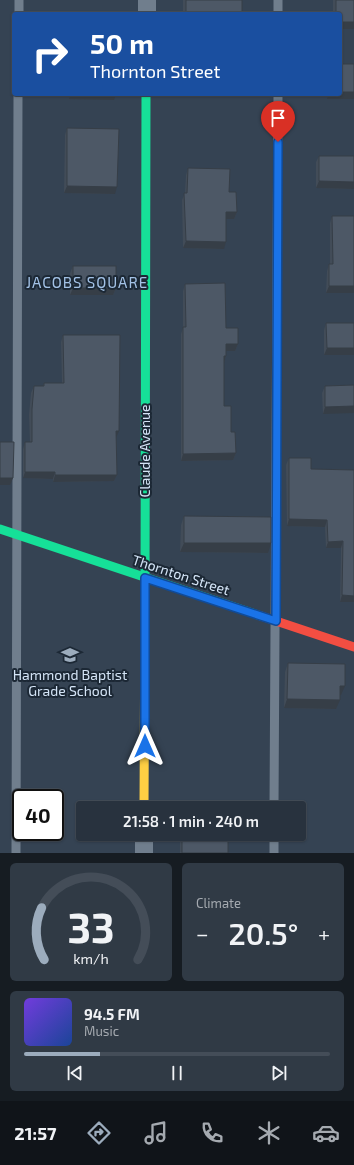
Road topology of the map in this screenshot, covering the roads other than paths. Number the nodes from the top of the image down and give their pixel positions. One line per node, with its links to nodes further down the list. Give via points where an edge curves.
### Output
1 (19, 0): 4 (lane)
2 (147, 0): 5 (street)
3 (278, 0): 6 (lane)
4 (19, 12)
5 (147, 12)
6 (278, 12)
7 (18, 96): 11 (lane)
8 (146, 96): 12 (street, Claude Avenue)
9 (278, 96): 13 (lane)
10 (0, 529): 11 (street, Thornton Street)
11 (17, 534): 12 (street, Thornton Street); 19 (lane)
12 (145, 578): 13 (street, Thornton Street); 15 (street, Claude Avenue)
13 (276, 621): 14 (street, Thornton Street); 16 (lane)
14 (354, 647)
15 (144, 801)
16 (274, 801)
17 (144, 841): 20 (street)
18 (274, 841): 21 (lane)
19 (16, 853)
20 (144, 853)
21 (274, 853)

